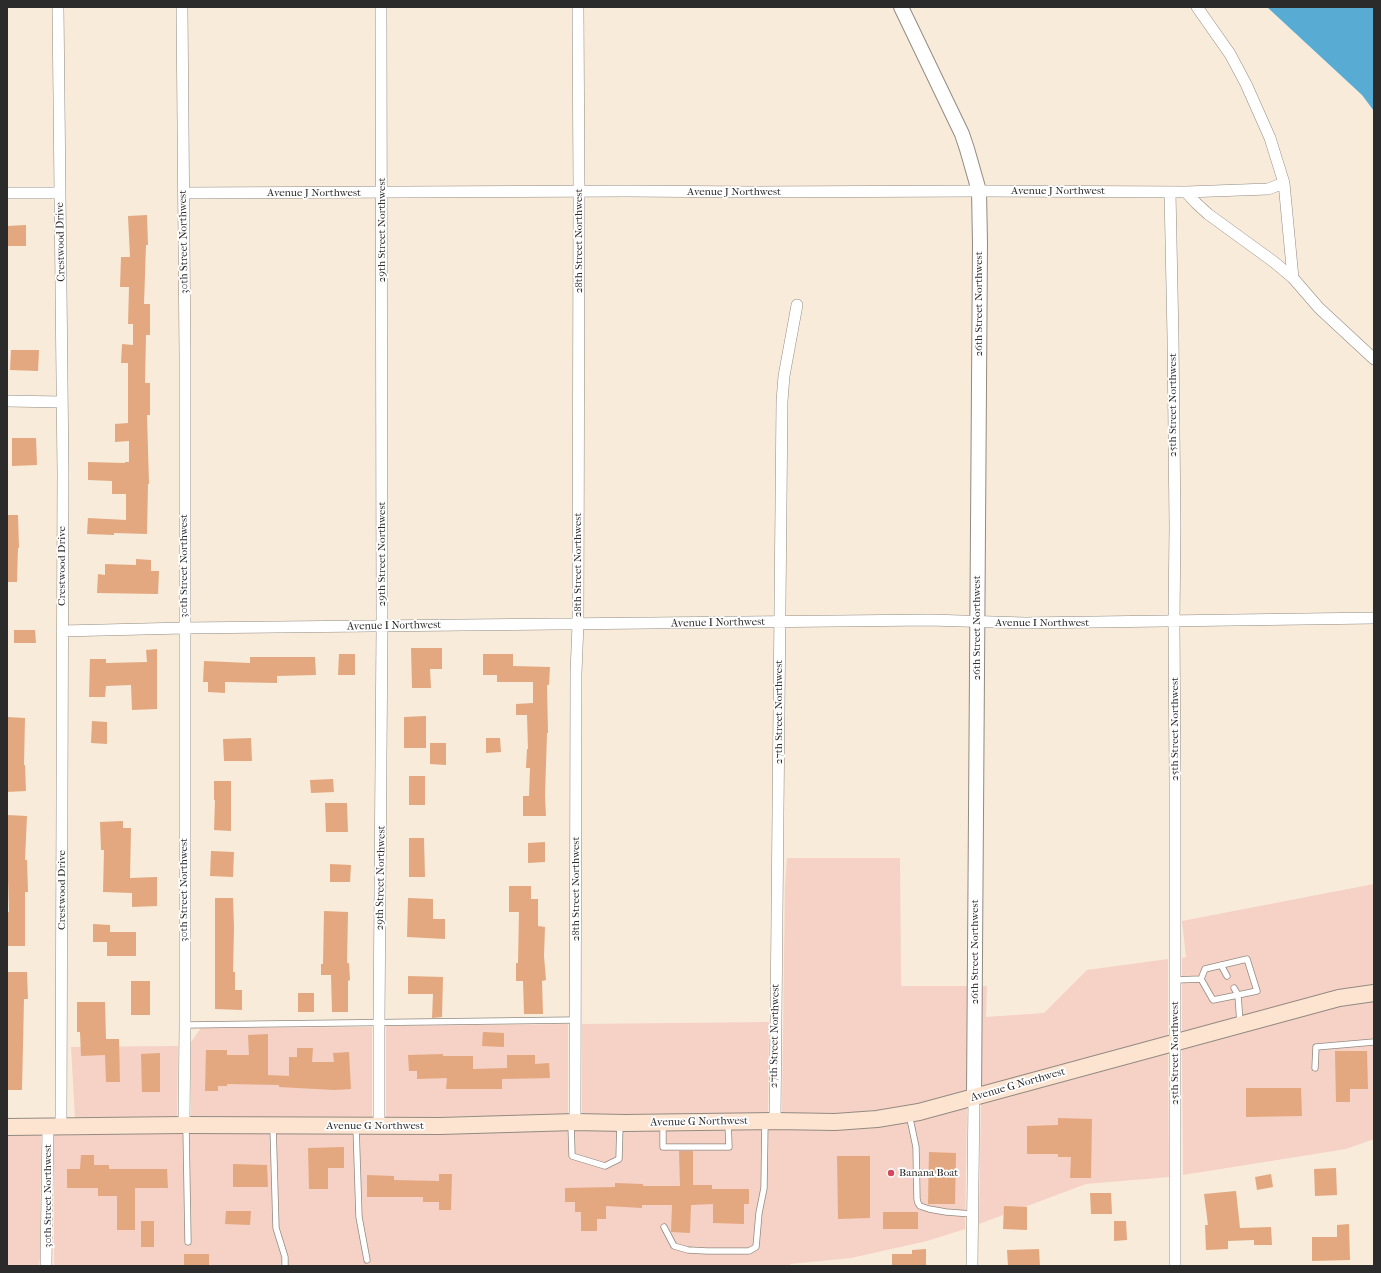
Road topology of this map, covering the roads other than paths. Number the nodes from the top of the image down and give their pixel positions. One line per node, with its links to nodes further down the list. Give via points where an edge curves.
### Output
1 (58, 7): 14 (street, Crestwood Drive)
2 (182, 7): 15 (street, 30th Street Northwest)
3 (380, 7): 9 (street, 29th Street Northwest)
4 (578, 7): 10 (street, 28th Street Northwest)
5 (901, 7): 8 (street, 26th Street Northwest, via 962,134)
6 (1197, 7): 7 (street, via 1230,54 1246,84 1270,138)
7 (1284, 183): 12 (street, Avenue J Northwest, via 1268,189); 16 (street)
8 (979, 191): 10 (street, Avenue J Northwest); 11 (street, Avenue J Northwest); 24 (street, 26th Street Northwest)
9 (381, 192): 10 (street, Avenue J Northwest); 15 (street, Avenue J Northwest); 26 (street, 29th Street Northwest)
10 (580, 192): 25 (street, 28th Street Northwest)
11 (1170, 192): 12 (street, Avenue J Northwest); 22 (street, 25th Street Northwest)
12 (1186, 192): 16 (street, via 1208,214)
13 (7, 193): 14 (street)
14 (60, 193): 20 (street, Crestwood Drive)
15 (183, 193): 27 (street, 30th Street Northwest)
16 (1293, 278): 18 (street, via 1318,308)
17 (797, 305): 23 (street, 27th Street Northwest, via 782,400)
18 (1374, 359)
19 (7, 401): 20 (street)
20 (62, 402): 28 (street, Crestwood Drive)
21 (1374, 618): 22 (street, Avenue I Northwest)
22 (1174, 621): 24 (street, Avenue I Northwest); 32 (street, 25th Street Northwest)
23 (779, 622): 24 (street, Avenue I Northwest); 25 (street, Avenue I Northwest); 45 (street, 27th Street Northwest, via 779,787)
24 (977, 622): 43 (street, 26th Street Northwest)
25 (578, 624): 26 (street, Avenue I Northwest); 36 (street, 28th Street Northwest)
26 (382, 626): 27 (street, Avenue I Northwest); 37 (street, 29th Street Northwest)
27 (184, 628): 28 (street, Avenue I Northwest); 38 (street, 30th Street Northwest)
28 (62, 631): 52 (street, Crestwood Drive)
29 (1221, 965): 30 (lane); 31 (lane, via 1205,969); 35 (lane, via 1247,959 1257,991)
30 (1227, 976)
31 (1201, 979): 32 (lane); 35 (lane, via 1213,1000)
32 (1175, 980): 41 (street, 25th Street Northwest)
33 (1234, 988): 35 (lane)
34 (1374, 993): 39 (main road, Avenue G Northwest, via 1339,998)
35 (1238, 995): 39 (lane)
36 (575, 1020): 37 (lane); 46 (street, 28th Street Northwest)
37 (379, 1023): 38 (lane); 55 (street, 29th Street Northwest)
38 (185, 1025): 50 (street, 30th Street Northwest)
39 (1240, 1025): 41 (main road, Avenue G Northwest)
40 (1374, 1042): 42 (lane, via 1316,1047)
41 (1175, 1043): 43 (main road, Avenue G Northwest); 63 (street, 25th Street Northwest)
42 (1315, 1068)
43 (974, 1097): 44 (main road, Avenue G Northwest); 56 (street, 26th Street Northwest)
44 (909, 1114): 45 (main road, Avenue G Northwest, via 835,1122); 56 (lane, via 916,1148 918,1203 934,1210)
45 (770, 1121): 47 (main road, Avenue G Northwest); 57 (lane, via 756,1247 749,1251 688,1250 674,1246)
46 (573, 1122): 48 (main road, Avenue G Northwest); 48 (lane, via 572,1156 605,1166 619,1159); 55 (main road, Avenue G Northwest)
47 (728, 1122): 49 (main road, Avenue G Northwest); 49 (lane, via 729,1148 663,1147)
48 (620, 1123): 49 (main road, Avenue G Northwest)
49 (662, 1123)
50 (185, 1125): 52 (main road, Avenue G Northwest); 53 (main road, Avenue G Northwest); 58 (lane)
51 (7, 1126): 52 (main road, Avenue G Northwest)
52 (54, 1126): 60 (street, 30th Street Northwest)
53 (273, 1126): 54 (main road, Avenue G Northwest); 61 (lane, via 276,1228 285,1257)
54 (356, 1126): 55 (main road, Avenue G Northwest); 59 (lane, via 359,1217)
55 (379, 1126)
56 (972, 1214): 62 (street, 26th Street Northwest)
57 (664, 1227)
58 (188, 1242)
59 (367, 1260)
60 (46, 1266)
61 (285, 1266)
62 (972, 1266)
63 (1176, 1266)

